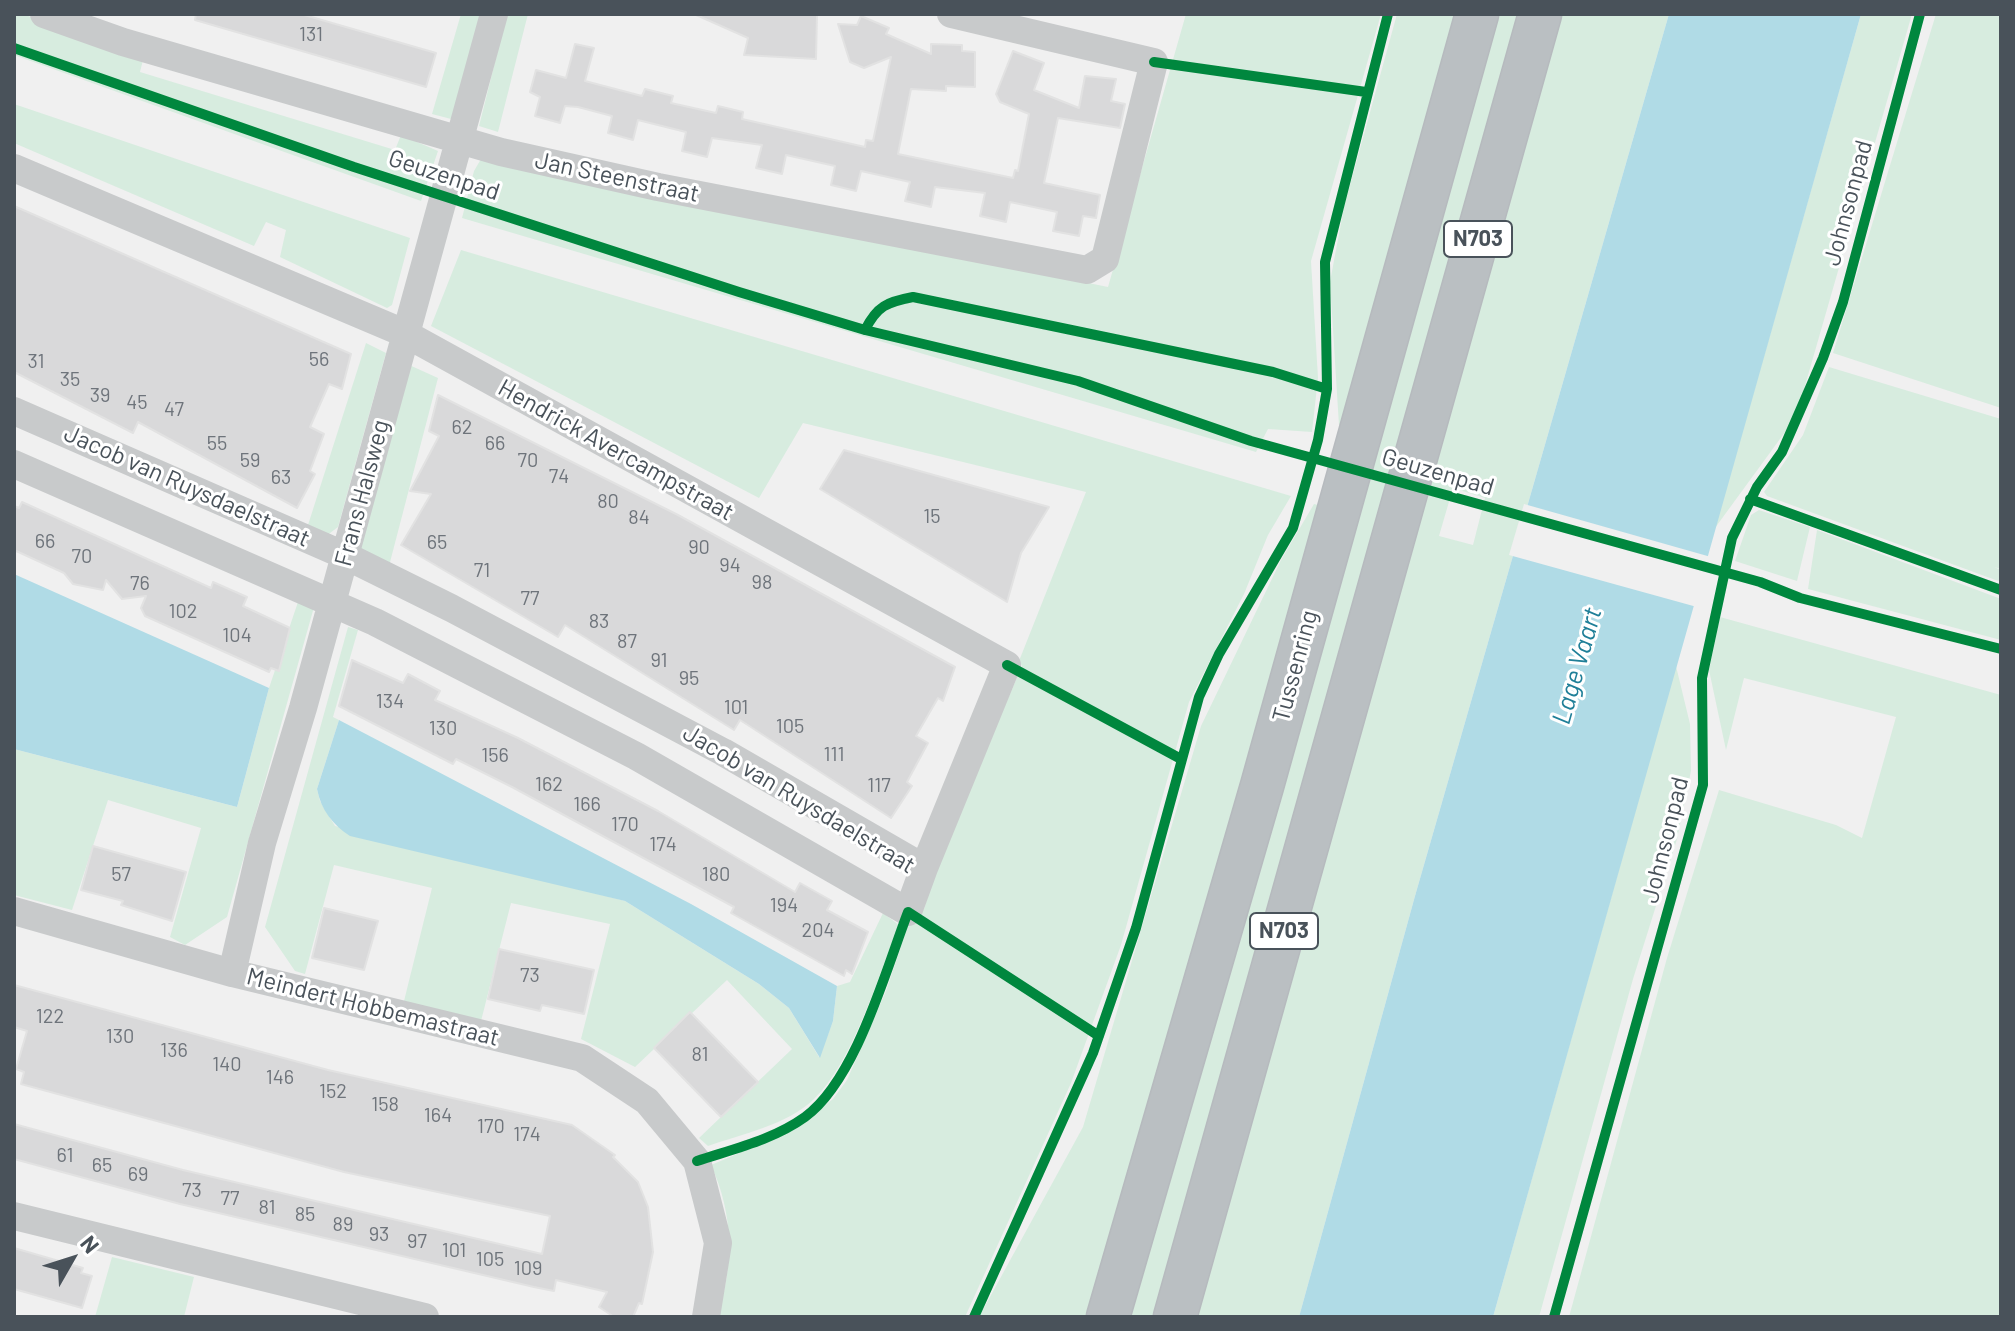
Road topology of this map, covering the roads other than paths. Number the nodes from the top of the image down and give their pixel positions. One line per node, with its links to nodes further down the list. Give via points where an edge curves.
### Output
1 (44, 14): 6 (street, Jan Steenstraat)
2 (494, 14): 6 (street, Frans Halsweg)
3 (951, 14): 6 (street, Jan Steenstraat, via 1154,62 1105,259 1087,270 658,187)
4 (1477, 14): 21 (highway, Tussenring / N703)
5 (1540, 14): 22 (highway, N703)
6 (460, 142): 8 (street, Frans Halsweg)
7 (14, 168): 8 (street, Hendrick Avercampstraat)
8 (404, 333): 11 (street, Frans Halsweg); 15 (street, Hendrick Avercampstraat, via 1007,665)
9 (14, 411): 11 (street, Jacob van Ruysdaelstraat)
10 (14, 464): 12 (street, Jacob van Ruysdaelstraat)
11 (346, 556): 12 (street, Frans Halsweg); 13 (street, Jacob van Ruysdaelstraat)
12 (333, 601): 14 (street, Jacob van Ruysdaelstraat); 17 (street, Frans Halsweg, via 262,843)
13 (658, 716): 14 (street, Jacob van Ruysdaelstraat); 15 (street, Jacob van Ruysdaelstraat)
14 (636, 756): 15 (street, Jacob van Ruysdaelstraat, via 908,912)
15 (924, 868)
16 (14, 911): 17 (street, Meindert Hobbemastraat)
17 (232, 973): 20 (street, Meindert Hobbemastraat, via 582,1058 647,1101 697,1161 718,1243)
18 (14, 1216): 19 (street)
19 (425, 1317)
20 (706, 1317)
21 (1108, 1317)
22 (1175, 1317)

